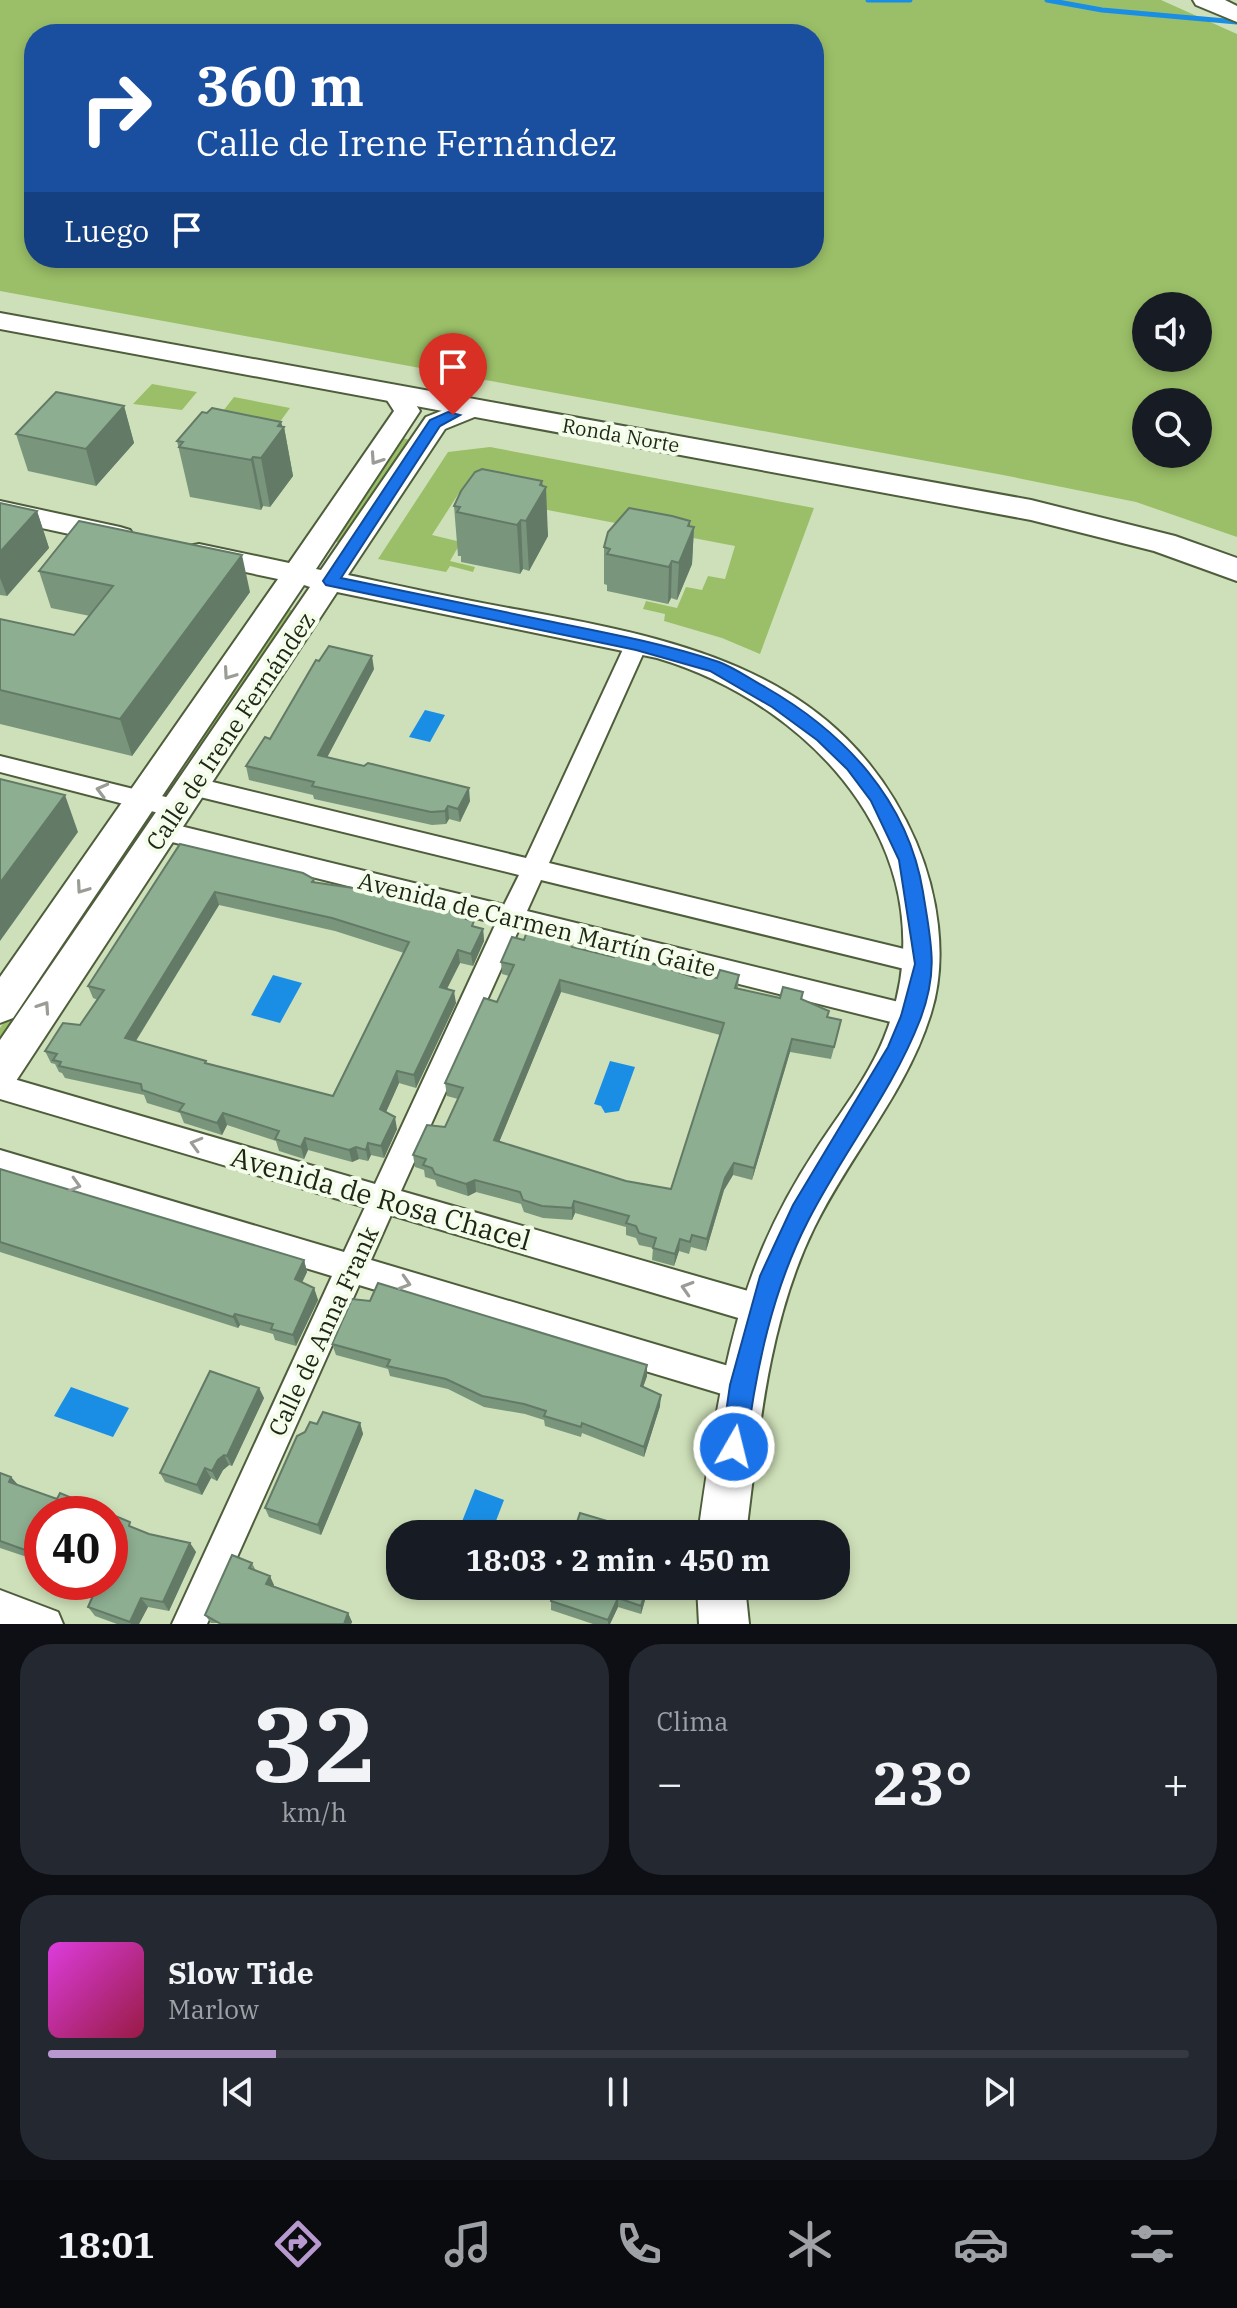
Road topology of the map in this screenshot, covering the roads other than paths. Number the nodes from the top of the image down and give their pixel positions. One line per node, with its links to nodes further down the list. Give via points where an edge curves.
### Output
1 (1205, 0): 2 (highway)
2 (1237, 15)
3 (0, 303): 8 (main road, Ronda Norte, via 1075,499)
4 (0, 321): 5 (main road, Ronda Norte)
5 (396, 394): 6 (main road, Ronda Norte); 10 (street, Calle de Irene Fernández, one-way to 10, via 407,411)
6 (473, 408): 9 (main road, Ronda Norte, via 1076,519); 11 (street, Calle de Irene Fernández, via 435,423)
7 (0, 510): 10 (street)
8 (1237, 547)
9 (1237, 570)
10 (297, 574): 11 (street); 14 (street, Calle de Irene Fernández, one-way to 14)
11 (331, 581): 12 (street); 15 (street, Calle de Irene Fernández)
12 (636, 645): 16 (street, Calle de Anna Frank); 18 (street, via 716,667 778,703 854,765 879,798 908,860)
13 (0, 764): 14 (street, Avenida de Carmen Martín Gaite, one-way to 13)
14 (142, 800): 15 (street, Avenida de Carmen Martín Gaite); 19 (street, Calle de Irene Fernández, one-way to 19)
15 (178, 808): 16 (street, Avenida de Carmen Martín Gaite); 17 (street, Avenida de Carmen Martín Gaite); 21 (street, Calle de Irene Fernández, one-way to 15)
16 (533, 870): 17 (street, Calle de Anna Frank); 18 (street, Avenida de Carmen Martín Gaite)
17 (512, 918): 20 (street, Avenida de Carmen Martín Gaite); 24 (street, Calle de Anna Frank)
18 (925, 964): 20 (street)
19 (0, 1007)
20 (911, 1016): 26 (street, via 897,1051 801,1212 771,1276)
21 (0, 1072)
22 (0, 1087): 24 (street, Avenida de Rosa Chacel, one-way to 22)
23 (0, 1163): 25 (street, one-way to 25)
24 (384, 1198): 25 (street, Calle de Anna Frank); 26 (street, Avenida de Rosa Chacel, one-way to 24)
25 (352, 1267): 27 (street, one-way to 27); 32 (street, Calle de Anna Frank)
26 (762, 1310): 27 (street)
27 (742, 1385): 28 (street)
28 (724, 1520)
29 (722, 1600): 33 (street)
30 (0, 1607): 31 (street)
31 (46, 1624)
32 (189, 1624)
33 (724, 1624)

